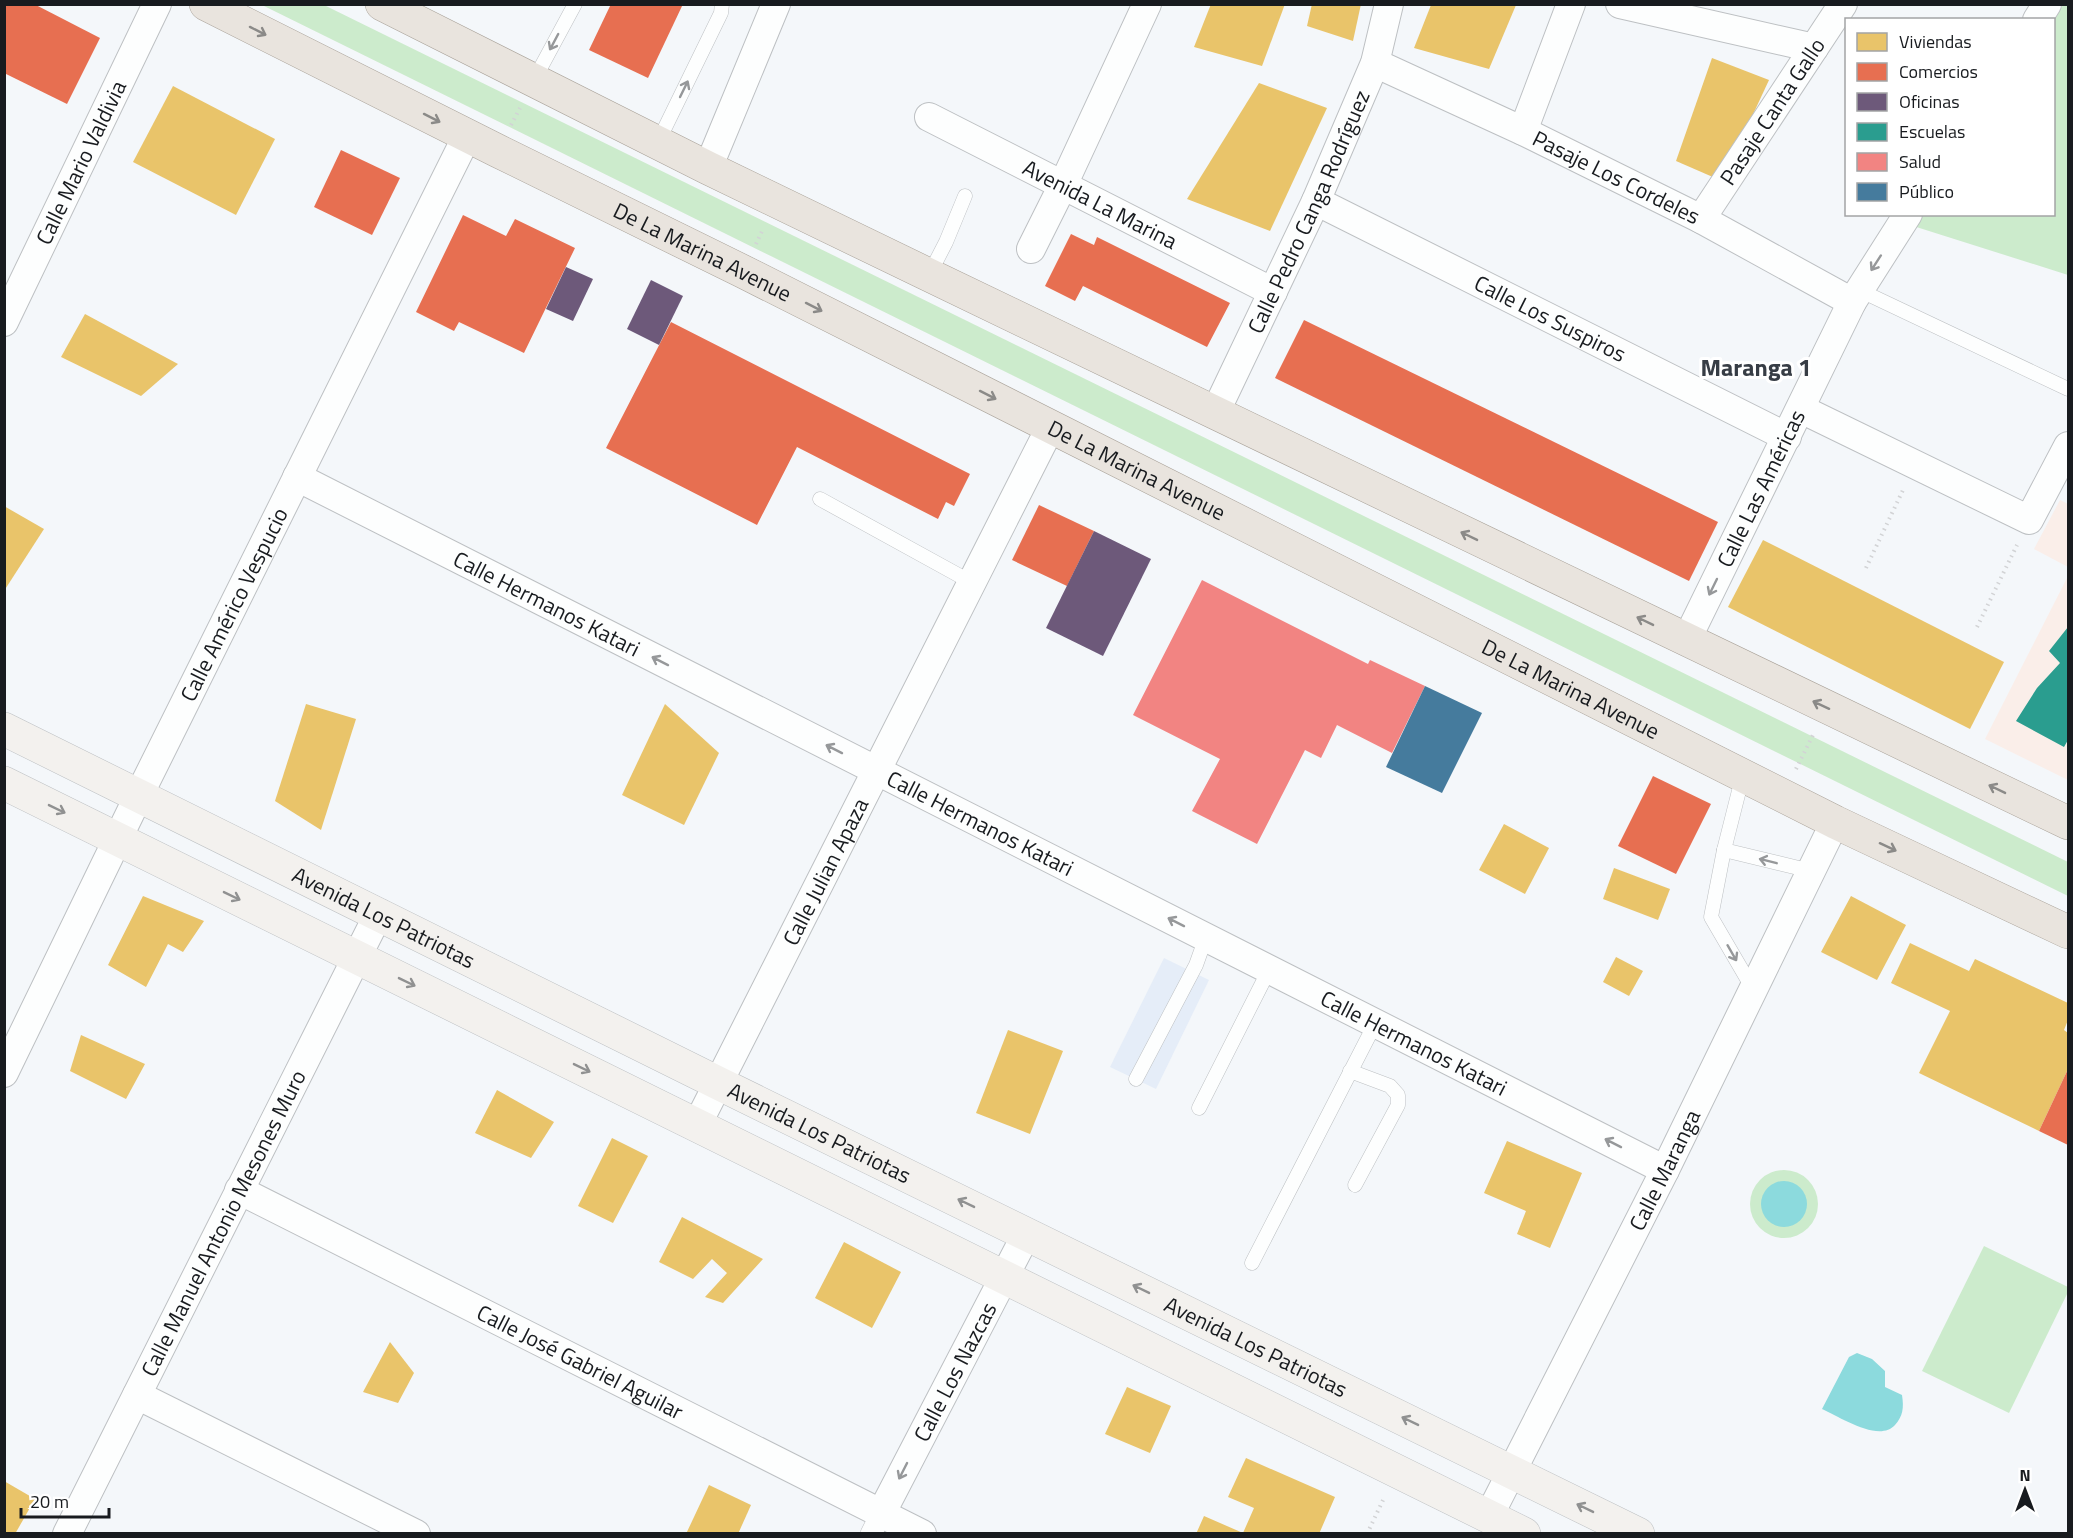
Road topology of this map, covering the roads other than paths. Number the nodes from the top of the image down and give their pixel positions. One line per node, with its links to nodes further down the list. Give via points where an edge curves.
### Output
1 (157, 4): 31 (street, Calle Mario Valdivia)
2 (206, 4): 19 (main road, De La Marina Avenue, one-way to 19)
3 (382, 4): 16 (main road)
4 (574, 4): 16 (lane, one-way to 16)
5 (722, 4): 20 (lane, one-way to 5)
6 (776, 4): 21 (street)
7 (1389, 4): 15 (street, Calle Pedro Canga Rodríguez)
8 (1571, 4): 18 (street)
9 (1620, 4): 14 (street)
10 (1843, 4): 14 (street, Pasaje Canta Gallo)
11 (2047, 4): 13 (street)
12 (1145, 5): 22 (street)
13 (2038, 18)
14 (1814, 48): 26 (street, Pasaje Canta Gallo)
15 (1375, 63): 18 (street, Pasaje Los Cordeles); 24 (street, Calle Pedro Canga Rodríguez)
16 (534, 80): 20 (main road)
17 (929, 117): 22 (street, Avenida La Marina)
18 (1523, 131): 26 (street, Pasaje Los Cordeles)
19 (467, 136): 35 (main road, De La Marina Avenue, one-way to 35); 38 (street, Calle Américo Vespucio)
20 (658, 142): 21 (main road)
21 (708, 168): 28 (main road)
22 (1064, 185): 27 (street); 29 (street, Avenida La Marina)
23 (965, 196): 28 (lane)
24 (1316, 201): 29 (street, Calle Pedro Canga Rodríguez); 36 (street, Calle Los Suspiros)
25 (1907, 216): 30 (street, Calle Las Américas, one-way to 30)
26 (1701, 219): 30 (street, Pasaje Los Cordeles)
27 (1031, 249)
28 (929, 275): 34 (main road)
29 (1273, 292): 34 (street, Calle Pedro Canga Rodríguez)
30 (1855, 296): 32 (lane, Pasaje Los Cordeles); 33 (street, Calle Las Américas)
31 (4, 322)
32 (2068, 389)
33 (1801, 409): 36 (street, Calle Las Américas); 37 (street, via 2029,520)
34 (1215, 414): 41 (main road, one-way to 34)
35 (1050, 426): 40 (street, Calle Julian Apaza); 44 (main road, De La Marina Avenue)
36 (1786, 437): 41 (street, Calle Las Américas, one-way to 41)
37 (2068, 446)
38 (297, 477): 43 (street, Calle Hermanos Katari, one-way to 38); 46 (street, Calle Américo Vespucio)
39 (820, 500): 40 (lane)
40 (971, 582): 43 (street, Calle Julian Apaza)
41 (1686, 641): 48 (main road, one-way to 41)
42 (4, 729): 46 (main road, Avenida Los Patriotas)
43 (876, 770): 56 (street, Calle Hermanos Katari, one-way to 43); 64 (street, Calle Julian Apaza)
44 (1743, 775): 49 (main road, De La Marina Avenue); 52 (lane)
45 (4, 783): 51 (main road, one-way to 51)
46 (139, 795): 51 (street, Calle Américo Vespucio); 54 (main road, Avenida Los Patriotas)
47 (2068, 804): 48 (main road)
48 (2030, 805): 50 (main road)
49 (1835, 822): 53 (street, Calle Maranga); 55 (main road, De La Marina Avenue, one-way to 55)
50 (2068, 823)
51 (118, 839): 57 (main road, one-way to 57); 62 (street, Calle Américo Vespucio)
52 (1724, 850): 53 (lane, one-way to 52); 59 (lane, one-way to 59, via 1711,917)
53 (1811, 871): 59 (street, Calle Maranga)
54 (379, 913): 57 (street, Calle Manuel Antonio Mesones Muro); 64 (main road, Avenida Los Patriotas)
55 (2068, 932)
56 (1206, 938): 58 (street, Calle Hermanos Katari); 63 (lane, via 1196,965)
57 (357, 957): 66 (main road, one-way to 66); 69 (street, Calle Manuel Antonio Mesones Muro)
58 (1269, 969): 60 (street, Calle Hermanos Katari); 65 (lane)
59 (1753, 989): 67 (street, Calle Maranga)
60 (1376, 1022): 61 (lane); 67 (street, Calle Hermanos Katari, one-way to 60)
61 (1350, 1071): 68 (lane, via 1390,1086 1398,1095 1398,1104); 71 (lane)
62 (4, 1073)
63 (1136, 1079)
64 (718, 1083): 66 (street, Calle Julian Apaza); 70 (main road, Avenida Los Patriotas, one-way to 64)
65 (1199, 1108)
66 (697, 1125): 72 (main road)
67 (1665, 1170): 74 (street, Calle Maranga)
68 (1355, 1185)
69 (239, 1190): 73 (street, Calle Manuel Antonio Mesones Muro); 76 (street, Calle José Gabriel Aguilar)
70 (1027, 1233): 72 (street, Calle Los Nazcas); 74 (main road, Avenida Los Patriotas, one-way to 70)
71 (1252, 1263)
72 (1004, 1277): 75 (main road); 76 (street, Calle Los Nazcas, one-way to 76)
73 (137, 1395): 77 (street, Calle Manuel Antonio Mesones Muro); 78 (street)
74 (1512, 1472): 75 (street, Calle Maranga); 81 (main road, Avenida Los Patriotas, one-way to 74)
75 (1489, 1516): 80 (main road)
76 (876, 1523): 79 (street, Calle José Gabriel Aguilar)
77 (67, 1533)
78 (416, 1533)
79 (922, 1533)
80 (1524, 1533)
81 (1638, 1533)

